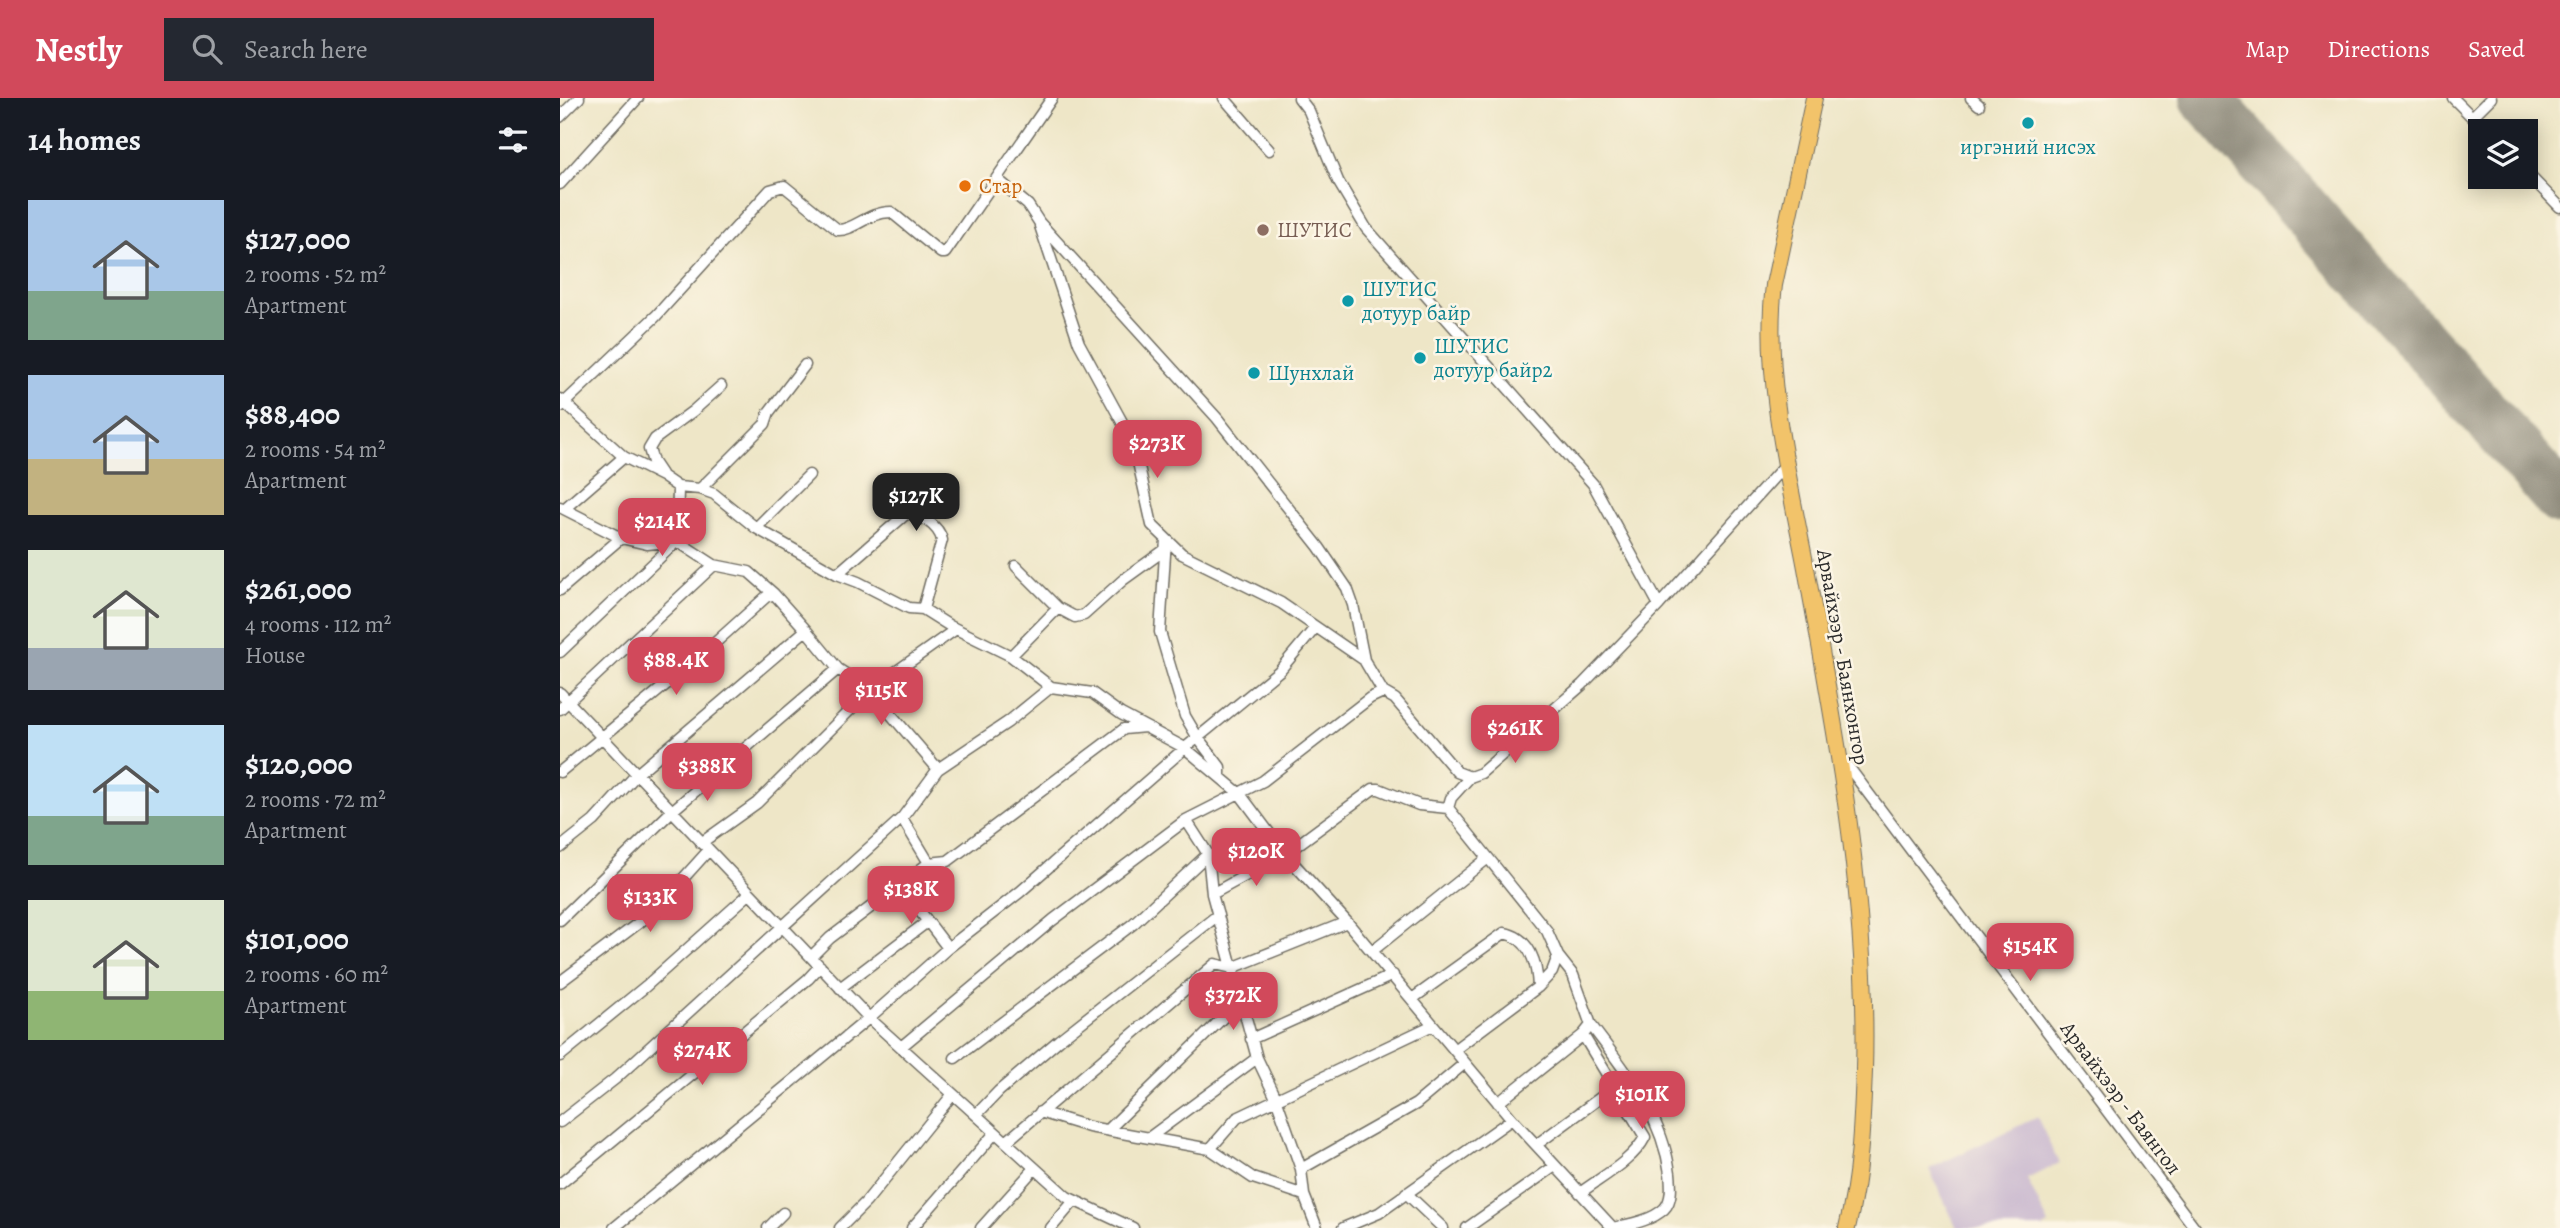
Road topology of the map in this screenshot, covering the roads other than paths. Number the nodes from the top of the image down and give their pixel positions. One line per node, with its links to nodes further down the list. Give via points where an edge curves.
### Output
1 (579, 98): 9 (street)
2 (638, 98): 13 (street)
3 (1052, 98): 12 (street)
4 (1224, 98): 11 (street)
5 (1299, 98): 36 (street, via 1366,228 1593,484)
6 (1814, 98): 21 (highway, Арвайхээр - Баянхонгор, via 1771,312)
7 (2453, 98): 10 (street)
8 (2491, 98): 10 (street)
9 (560, 117)
10 (2472, 117)
11 (1269, 149)
12 (997, 179): 16 (street, via 1028,205); 19 (street, via 944,253 891,212 867,216 843,230 784,186 769,190 656,316)
13 (560, 184)
14 (2538, 184): 15 (street)
15 (2560, 207)
16 (1039, 222): 30 (street, via 1079,343 1134,444 1152,525); 44 (street, via 1217,418 1319,547 1347,588)
17 (805, 365): 25 (street, via 765,424)
18 (721, 386): 23 (street, via 655,439 649,449)
19 (561, 403): 20 (street)
20 (624, 457): 23 (street); 26 (street)
21 (1786, 464): 36 (street); 55 (highway, Арвайхээр - Баянхонгор)
22 (809, 475): 27 (street)
23 (662, 477): 24 (street)
24 (678, 487): 25 (street); 29 (street)
25 (700, 489): 27 (street, via 714,494)
26 (562, 508): 28 (street)
27 (756, 528): 33 (street)
28 (621, 538): 29 (street, via 647,544); 34 (street)
29 (677, 541): 31 (street); 42 (street)
30 (1166, 544): 37 (street, via 1083,615 1075,617); 39 (street, via 1280,603); 53 (street, via 1160,632 1185,716)
31 (713, 565): 35 (street, via 749,572); 50 (street)
32 (1016, 566): 37 (street)
33 (837, 574): 38 (street, via 909,608); 38 (street, via 906,514 920,515 942,540)
34 (560, 590)
35 (774, 594): 41 (street); 52 (street)
36 (1659, 605): 60 (street, via 1582,685 1481,773)
37 (1058, 608): 43 (street)
38 (923, 609): 40 (street)
39 (1315, 628): 44 (street); 53 (street, via 1279,671)
40 (956, 629): 43 (street); 47 (street)
41 (806, 630): 45 (street); 58 (street)
42 (560, 652)
43 (1011, 656): 46 (street)
44 (1364, 660): 48 (street)
45 (838, 669): 47 (street); 63 (street)
46 (1051, 687): 51 (street, via 1092,693); 56 (street)
47 (870, 690): 56 (street); 66 (street, via 757,803)
48 (1383, 692): 60 (street, via 1395,699 1457,772); 61 (street)
49 (560, 693): 50 (street)
50 (564, 705): 52 (street)
51 (1144, 727): 54 (street); 71 (street, via 1124,729 948,861)
52 (602, 738): 57 (street); 58 (street)
53 (1198, 738): 54 (street); 59 (street, via 1220,767)
54 (1185, 748): 59 (street); 80 (street, via 1020,892)
55 (1841, 757): 137 (highway, Арвайхээр - Баянхонгор, via 1861,924 1865,1029 1862,1120 1855,1196); 138 (street, Арвайхээр - Баянгол)
56 (938, 769): 64 (street)
57 (560, 772)
58 (637, 774): 63 (street); 67 (street, via 594,821)
59 (1220, 777): 61 (street)
60 (1470, 777): 62 (street)
61 (1240, 794): 65 (street); 69 (street)
62 (1448, 808): 69 (street, via 1419,805 1373,789); 70 (street)
63 (672, 811): 66 (street); 76 (street)
64 (902, 818): 71 (street); 79 (street)
65 (1186, 820): 68 (street); 97 (street, via 1053,920)
66 (705, 847): 73 (street); 87 (street, via 652,913)
67 (560, 848)
68 (1208, 854): 74 (street); 100 (street, via 1133,924)
69 (1285, 854): 74 (street); 78 (street)
70 (1488, 858): 81 (street); 83 (street, via 1547,930)
71 (929, 863): 72 (street)
72 (900, 885): 77 (street); 82 (street)
73 (749, 894): 79 (street); 99 (street)
74 (1212, 894): 75 (street)
75 (1218, 915): 85 (street); 108 (street, via 1059,1040)
76 (560, 920)
77 (928, 922): 80 (street); 89 (street)
78 (1347, 922): 81 (street); 85 (street)
79 (781, 926): 82 (street); 110 (street, via 615,1079)
80 (948, 948): 92 (street)
81 (1372, 951): 86 (street)
82 (812, 956): 84 (street)
83 (1558, 956): 88 (street, via 1552,972); 94 (street, via 1573,975)
84 (820, 966): 89 (street); 120 (street)
85 (1232, 968): 91 (street); 107 (street, via 1215,964)
86 (1393, 975): 90 (street); 96 (street)
87 (560, 982)
88 (1538, 987): 90 (street, via 1531,951 1515,936 1504,933); 98 (street)
89 (840, 988): 92 (street)
90 (1412, 999): 93 (street)
91 (1241, 1000): 96 (street); 111 (street)
92 (869, 1018): 97 (street); 127 (street)
93 (1433, 1025): 98 (street); 105 (street)
94 (1591, 1025): 95 (street); 122 (street, via 1653,1114 1669,1165 1671,1191 1666,1208 1613,1228)
95 (1583, 1035): 103 (street); 106 (street)
96 (1251, 1038): 101 (street)
97 (901, 1047): 104 (street)
98 (1454, 1050): 102 (street)
99 (560, 1056)
100 (956, 1058)
101 (1256, 1058): 105 (street); 113 (street)
102 (1465, 1063): 106 (street); 119 (street, via 1416,1104)
103 (1615, 1087): 115 (street); 122 (street, via 1644,1137 1631,1155)
104 (953, 1094): 108 (street); 129 (street)
105 (1276, 1098): 116 (street, via 1237,1118); 119 (street)
106 (1498, 1103): 109 (street)
107 (1040, 1112): 111 (street); 114 (street)
108 (976, 1115): 112 (street)
109 (1512, 1119): 115 (street); 121 (street)
110 (560, 1122)
111 (1108, 1130): 113 (street)
112 (995, 1133): 114 (street); 130 (street)
113 (1150, 1137): 116 (street)
114 (1006, 1142): 118 (street)
115 (1536, 1145): 117 (street)
116 (1210, 1149): 123 (street, via 1253,1178)
117 (1555, 1166): 122 (street); 136 (street)
118 (1035, 1168): 124 (street); 131 (street)
119 (1301, 1169): 123 (street)
120 (560, 1184)
121 (1406, 1193): 134 (street, via 1379,1213); 135 (street)
122 (1580, 1193)
123 (1304, 1195): 133 (street)
124 (1074, 1201): 126 (street); 132 (street)
125 (783, 1213): 128 (street)
126 (1129, 1227)
127 (614, 1228)
128 (768, 1228)
129 (840, 1228)
130 (912, 1228)
131 (981, 1228)
132 (1051, 1228)
133 (1317, 1228)
134 (1343, 1228)
135 (1443, 1228)
136 (1467, 1228)
137 (1847, 1228)
138 (2195, 1228)

